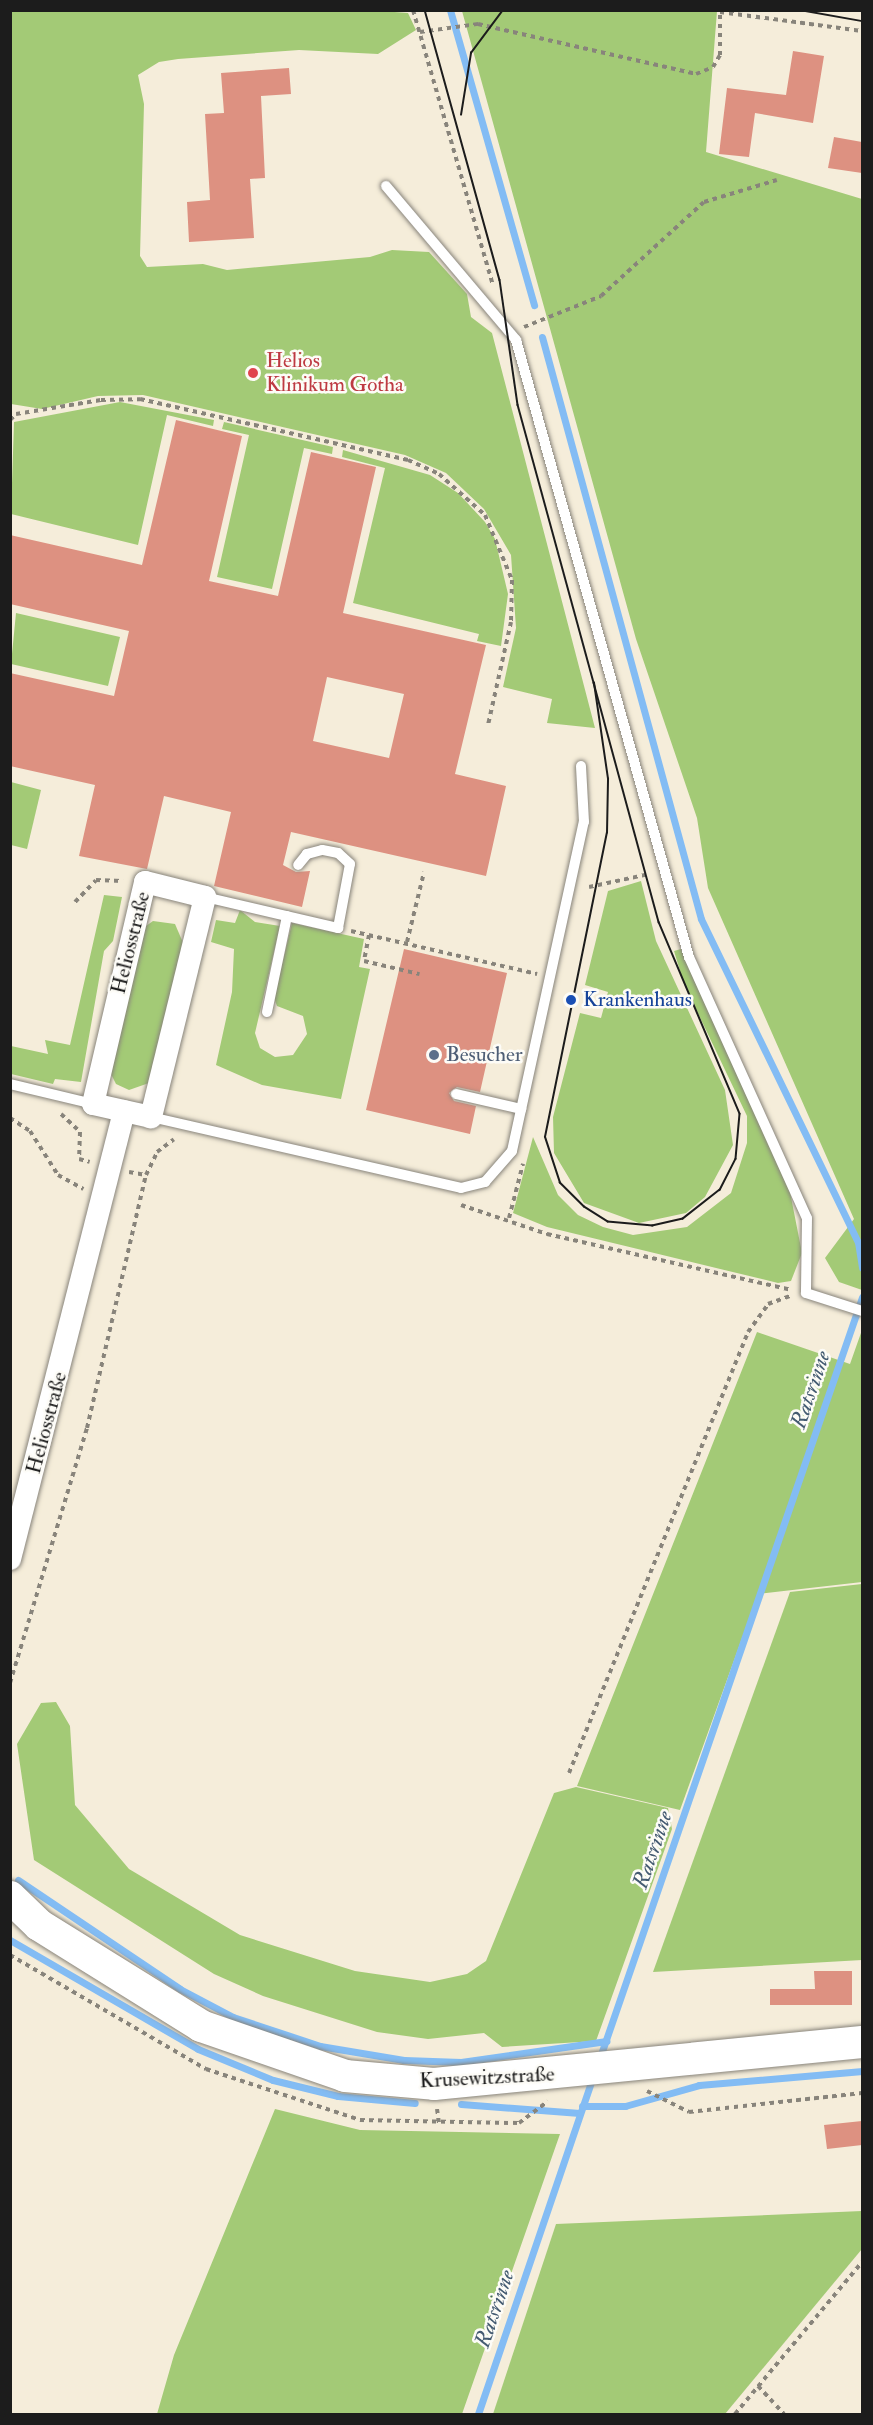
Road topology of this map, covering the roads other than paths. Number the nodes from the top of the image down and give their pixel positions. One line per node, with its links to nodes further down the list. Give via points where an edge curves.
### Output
1 (386, 186): 13 (lane, via 516,340 661,870 689,957 807,1218 806,1293)
2 (581, 766): 10 (lane, via 584,822)
3 (298, 865): 5 (lane, via 307,854 322,850 338,853 350,864 338,928)
4 (205, 897): 5 (lane); 9 (street, Heliosstraße, via 145,882); 12 (street)
5 (287, 916): 6 (lane)
6 (267, 1012)
7 (10, 1084): 9 (lane)
8 (456, 1094): 10 (lane)
9 (93, 1104): 11 (street)
10 (521, 1110): 12 (lane, via 503,1166 485,1182 461,1188)
11 (124, 1111): 12 (street); 14 (street, Heliosstraße)
12 (151, 1117)
13 (862, 1311)
14 (10, 1559)
15 (10, 1898): 16 (main road, Krusewitzstraße)
16 (25, 1920): 17 (main road, Krusewitzstraße, via 201,2026 345,2076 434,2084 560,2087 615,2070)
17 (862, 2042)

